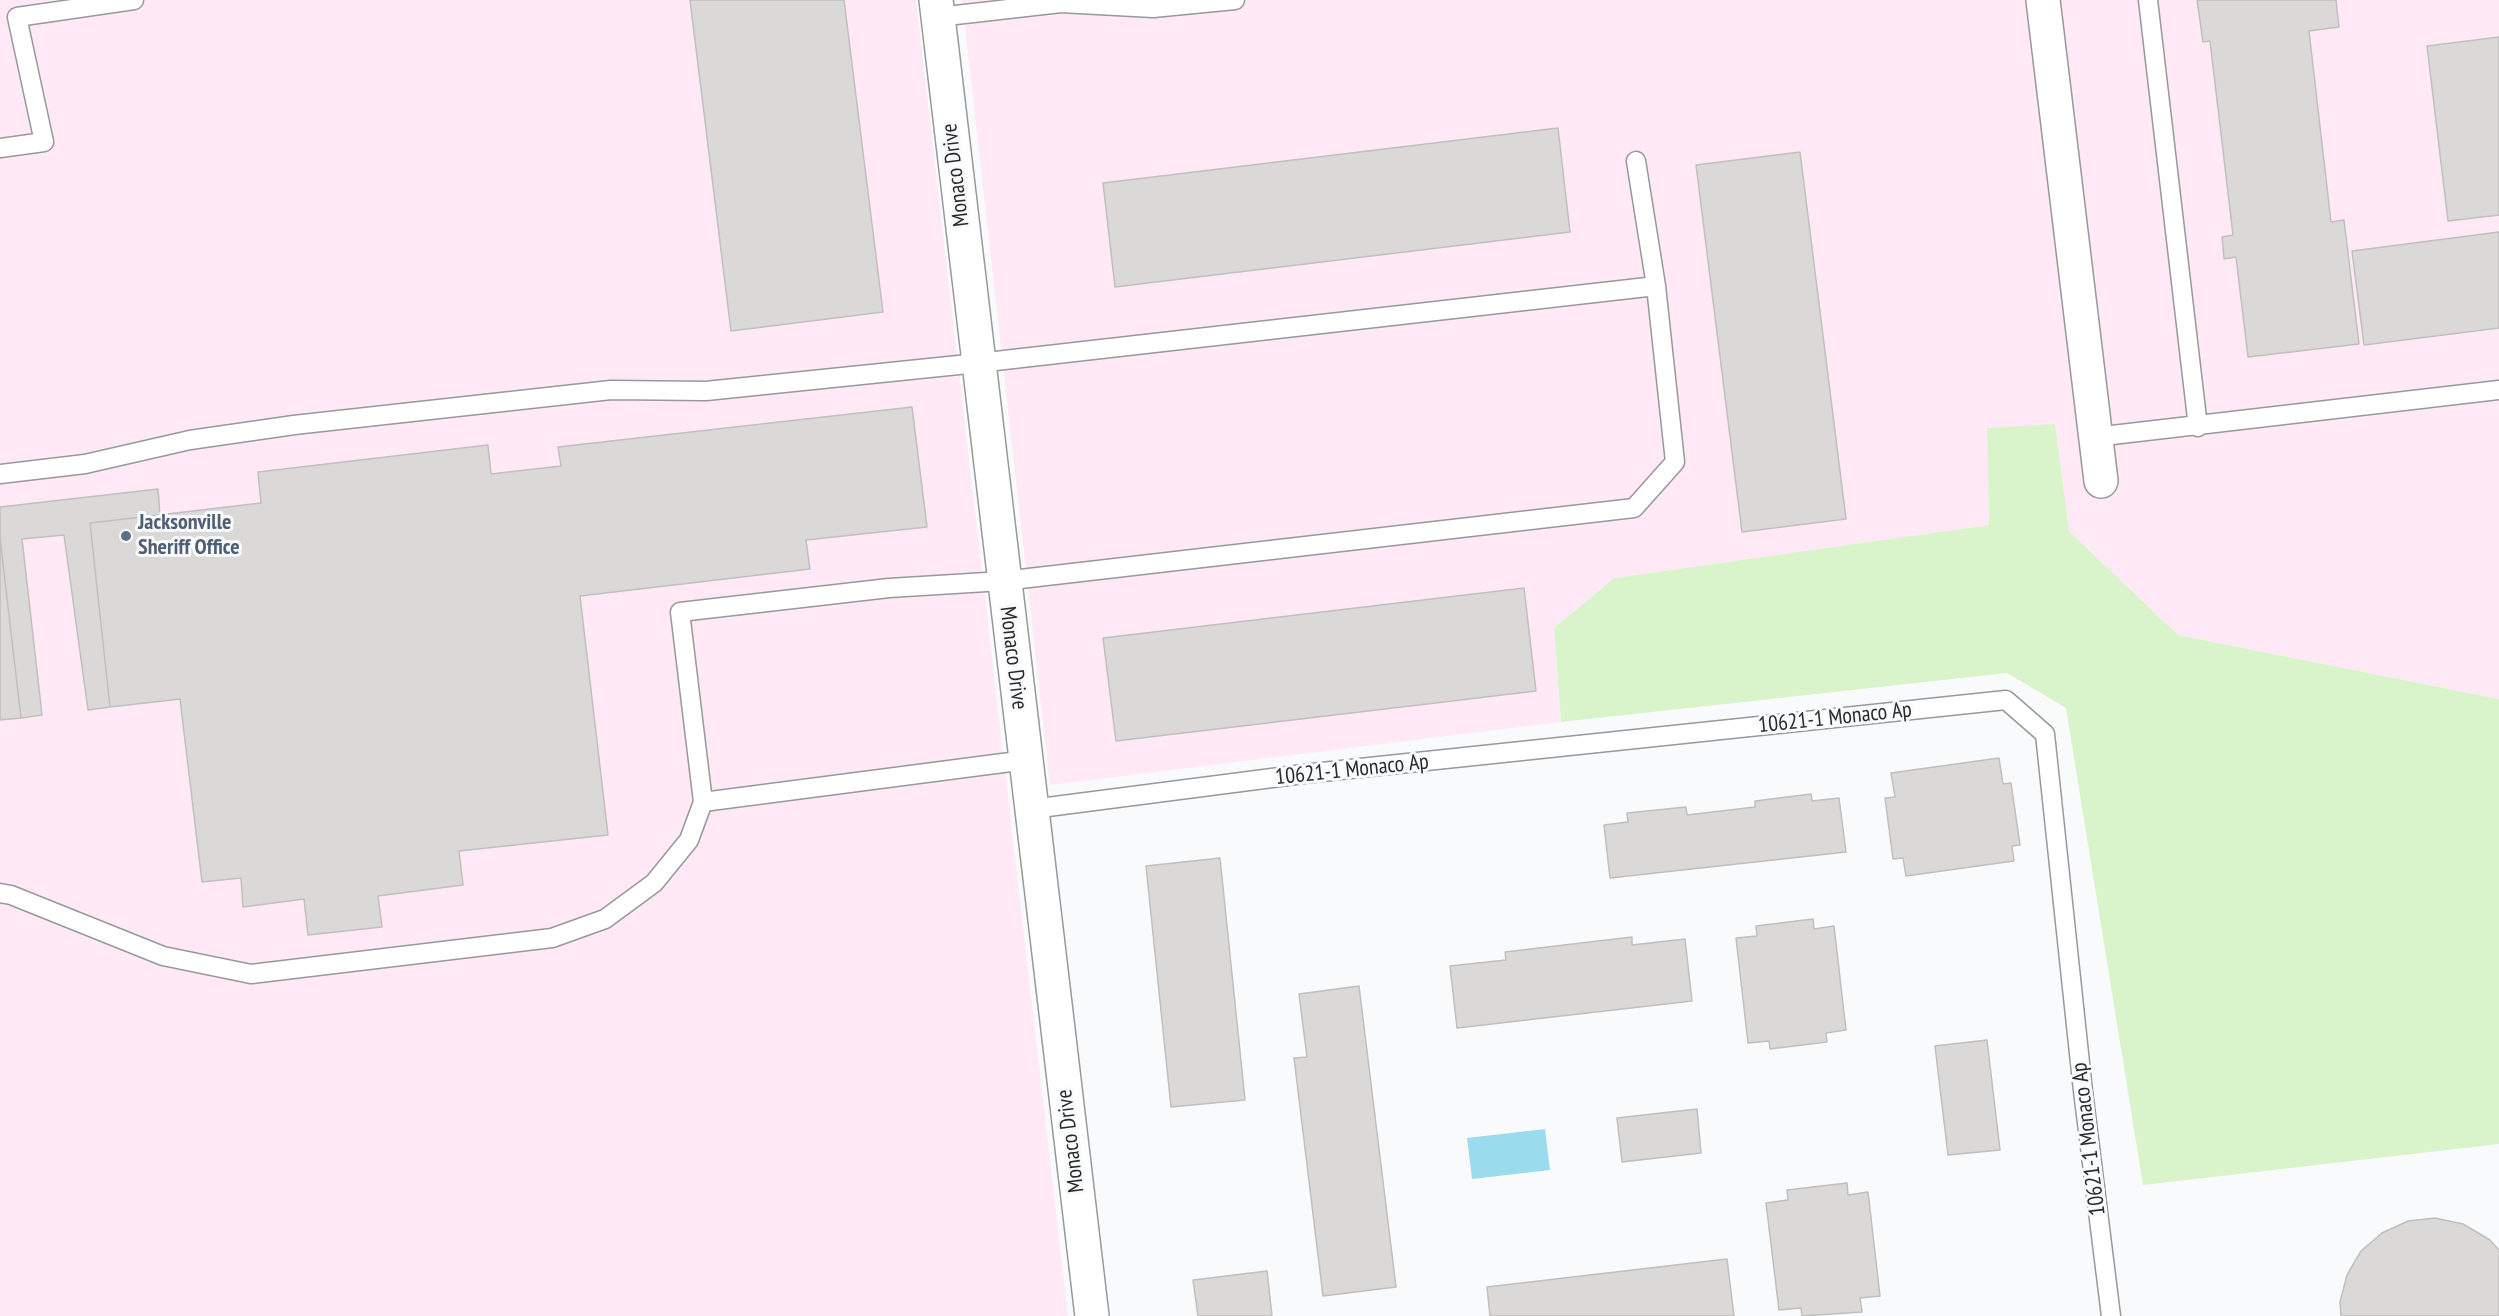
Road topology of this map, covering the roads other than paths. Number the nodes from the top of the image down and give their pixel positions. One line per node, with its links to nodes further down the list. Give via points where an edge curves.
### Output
1 (134, 0): 6 (lane)
2 (1235, 0): 5 (lane, via 1153,8)
3 (2043, 0): 14 (street)
4 (2148, 0): 13 (lane)
5 (1061, 2): 7 (lane)
6 (16, 8): 8 (lane, via 44,142)
7 (937, 9): 11 (street, Monaco Drive)
8 (0, 148)
9 (1636, 160): 10 (lane)
10 (1656, 286): 11 (lane); 17 (lane, via 1675,462 1634,508)
11 (978, 363): 15 (lane, via 706,391 611,390 317,423 189,440 85,464); 17 (street, Monaco Drive)
12 (2499, 390): 13 (lane)
13 (2198, 427): 14 (lane)
14 (2095, 437): 16 (street)
15 (0, 474)
16 (2101, 481)
17 (1003, 580): 18 (street, Monaco Drive); 19 (lane, via 889,588 680,612)
18 (1026, 760): 19 (lane); 20 (street, Monaco Drive)
19 (703, 802): 21 (lane, via 689,840 654,883 605,919 552,938 251,974 163,956)
20 (1032, 809): 22 (street, Monaco Drive); 23 (lane, 10621-1 Monaco Ap, via 1315,773 2006,700 2045,734)
21 (0, 893)
22 (1092, 1316)
23 (2111, 1316)

